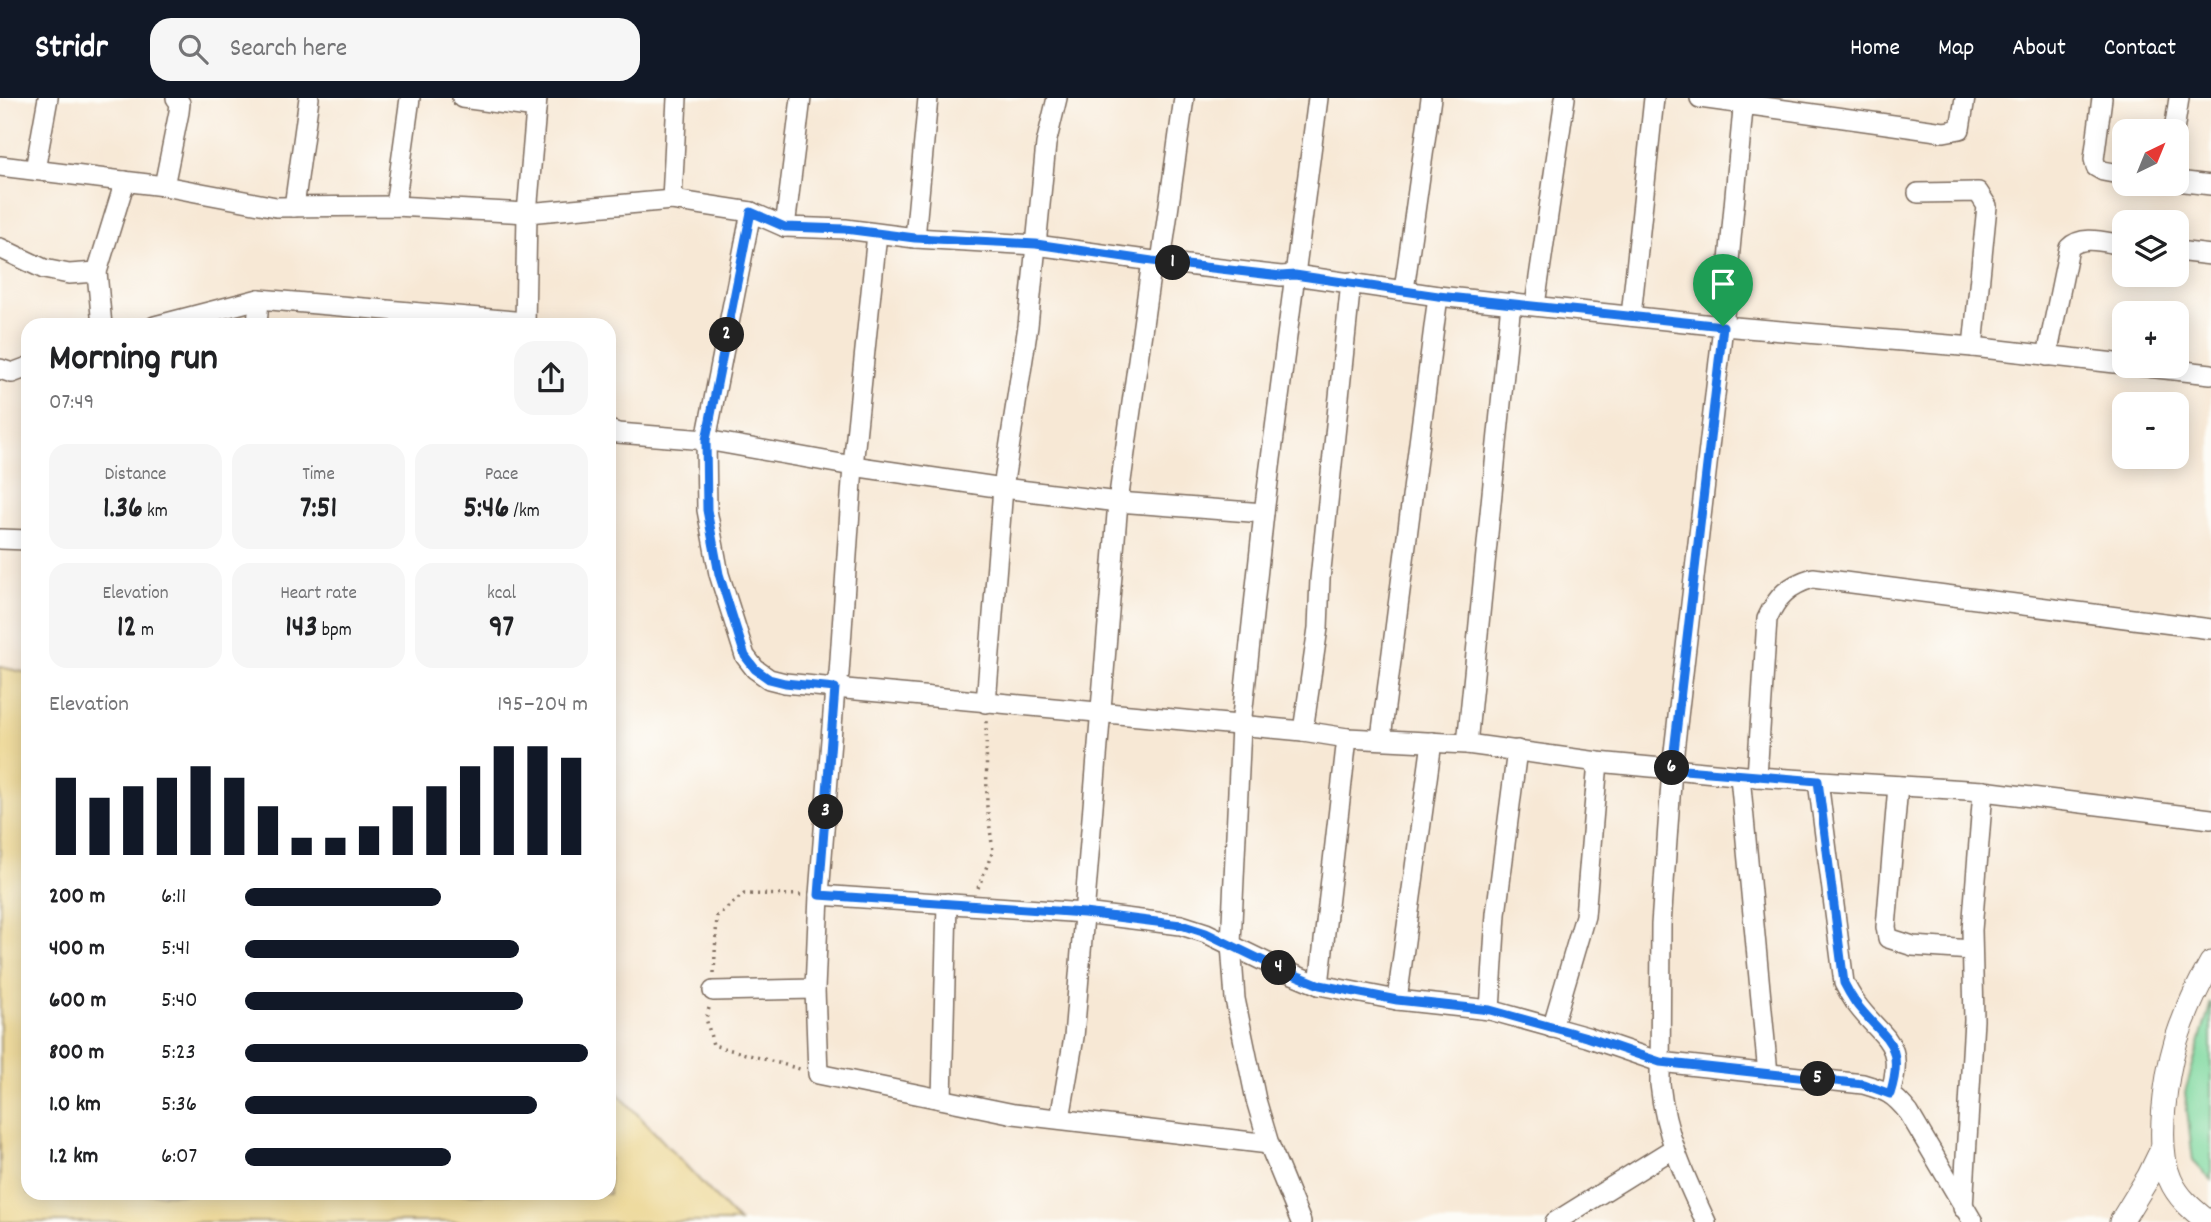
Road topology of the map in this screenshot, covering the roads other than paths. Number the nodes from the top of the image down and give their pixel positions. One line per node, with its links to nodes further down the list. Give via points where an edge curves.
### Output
1 (48, 98): 23 (street)
2 (176, 98): 28 (street, via 179,112)
3 (309, 98): 32 (street)
4 (410, 98): 31 (street)
5 (462, 98): 20 (street)
6 (677, 98): 30 (street)
7 (801, 98): 35 (street)
8 (928, 98): 37 (street)
9 (1056, 98): 39 (street, via 1046,144)
10 (1184, 98): 43 (street)
11 (1318, 98): 45 (street)
12 (1431, 98): 47 (street)
13 (1565, 98): 51 (street)
14 (1654, 98): 52 (street)
15 (1700, 98): 19 (street)
16 (1965, 98): 19 (street, via 1960,129 1944,132)
17 (2102, 98): 24 (street, via 2094,159 2096,167)
18 (2179, 98): 21 (street)
19 (1744, 101): 58 (street)
20 (536, 103): 34 (street)
21 (2176, 119)
22 (0, 166): 23 (street)
23 (35, 170): 25 (street)
24 (2112, 173)
25 (125, 181): 28 (street); 44 (street)
26 (2189, 182): 27 (street)
27 (2211, 185)
28 (164, 186): 32 (street)
29 (1918, 193): 59 (street, via 1978,192 1987,206)
30 (672, 200): 33 (street); 34 (street)
31 (395, 206): 32 (street); 34 (street)
32 (294, 207)
33 (751, 212): 35 (street); 65 (street)
34 (527, 213): 57 (street)
35 (785, 227): 36 (street)
36 (877, 233): 37 (street); 66 (street)
37 (915, 238): 39 (street)
38 (2112, 243): 60 (street, via 2085,240 2069,248)
39 (1036, 244): 43 (street); 67 (street)
40 (2189, 252): 42 (street)
41 (3, 254): 44 (street, via 69,274)
42 (2211, 255)
43 (1156, 261): 45 (street); 68 (street)
44 (97, 272): 53 (street)
45 (1295, 275): 46 (street); 69 (street)
46 (1351, 282): 47 (street); 77 (street, via 1318,628)
47 (1404, 290): 48 (street)
48 (1438, 296): 50 (street); 79 (street)
49 (259, 299): 54 (street); 55 (street); 56 (street)
50 (1511, 303): 51 (street); 81 (street)
51 (1535, 305): 52 (street)
52 (1631, 316): 58 (street)
53 (101, 318)
54 (186, 318)
55 (258, 318)
56 (461, 318)
57 (525, 318)
58 (1723, 326): 59 (street); 84 (street)
59 (1973, 347): 60 (street)
60 (2047, 356): 61 (street)
61 (2112, 363)
62 (2189, 372): 63 (street)
63 (2211, 374)
64 (616, 432): 65 (street)
65 (706, 440): 66 (street); 73 (street, via 707,510 719,574 745,656 769,679)
66 (853, 466): 67 (street); 73 (street)
67 (1003, 488): 68 (street); 74 (street)
68 (1118, 502): 69 (street); 75 (street)
69 (1264, 513): 76 (street)
70 (0, 539): 71 (street)
71 (21, 540)
72 (2211, 629): 85 (street, via 1813,578 1797,582 1773,604 1767,619)
73 (835, 688): 74 (street); 90 (street)
74 (986, 703): 75 (street)
75 (1099, 713): 76 (street); 92 (street)
76 (1241, 726): 77 (street); 93 (street)
77 (1303, 731): 78 (street)
78 (1347, 738): 79 (street); 96 (street)
79 (1381, 738): 80 (street)
80 (1432, 742): 81 (street); 99 (street)
81 (1467, 744): 82 (street)
82 (1517, 750): 83 (street); 100 (street, via 1496,914)
83 (1598, 762): 84 (street); 101 (street, via 1585,916)
84 (1672, 769): 85 (street); 102 (street, via 1661,925)
85 (1749, 776): 86 (street); 103 (street)
86 (1818, 781): 87 (street); 104 (street, via 1844,983 1892,1046 1896,1074)
87 (1898, 786): 88 (street); 94 (street, via 1888,938 1913,946)
88 (1983, 791): 89 (street); 94 (street)
89 (2211, 819)
90 (819, 895): 91 (street); 97 (street)
91 (947, 903): 92 (street); 105 (street)
92 (1084, 913): 93 (street, via 1181,925); 106 (street)
93 (1231, 944): 96 (street); 107 (street, via 1235,999)
94 (1972, 950): 111 (street)
95 (2211, 962): 109 (main road, via 2176,1041 2165,1096)
96 (1320, 985): 99 (street)
97 (815, 989): 98 (street); 105 (street, via 818,1074)
98 (713, 991)
99 (1397, 1000): 100 (street)
100 (1490, 1010): 101 (street)
101 (1552, 1028): 102 (street)
102 (1660, 1062): 103 (street); 108 (street, via 1662,1110)
103 (1768, 1074): 104 (street, via 1863,1084)
104 (1890, 1094): 111 (street, via 1909,1113)
105 (942, 1099): 106 (street)
106 (1060, 1119): 107 (street)
107 (1269, 1144): 112 (street)
108 (1674, 1148): 113 (street); 114 (street)
109 (2162, 1149): 110 (main road, via 2169,1177); 115 (main road)
110 (2188, 1214): 116 (main road)
111 (1968, 1215)
112 (1301, 1222)
113 (1555, 1222)
114 (1706, 1222)
115 (2121, 1222)
116 (2208, 1222)

